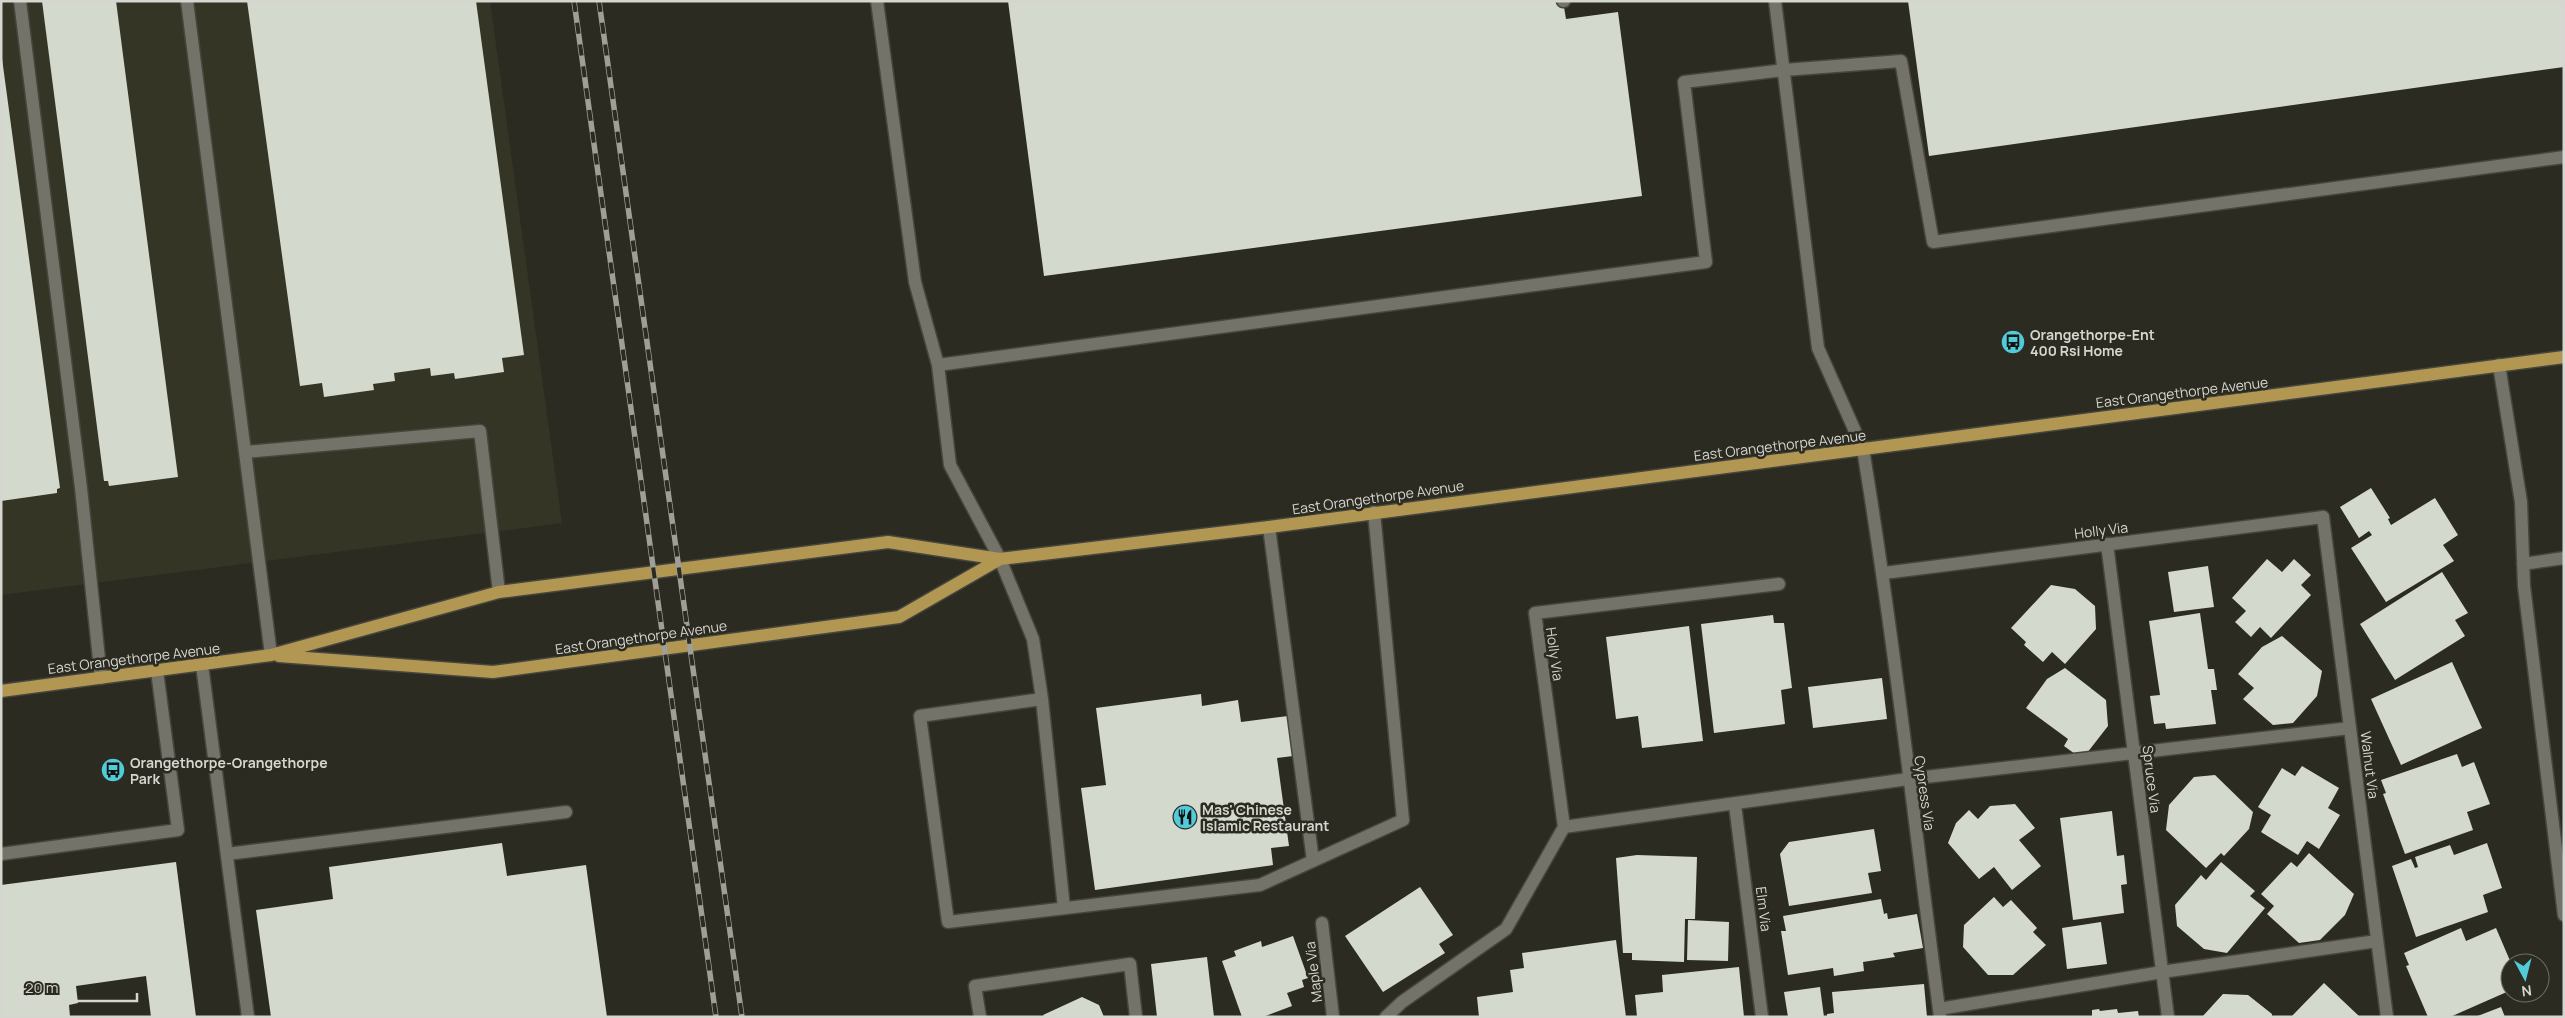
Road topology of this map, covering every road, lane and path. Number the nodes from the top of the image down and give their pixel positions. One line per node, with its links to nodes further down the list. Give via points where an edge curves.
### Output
1 (20, 1): 25 (street, via 81,488)
2 (187, 1): 11 (street)
3 (878, 1): 8 (street, via 915,282)
4 (1775, 1): 5 (street, Cypress Via)
5 (1784, 70): 6 (street, via 1901,60 1933,242); 8 (street, via 1684,82 1706,262); 10 (street, Cypress Via, via 1818,348)
6 (2564, 157)
7 (2564, 357): 9 (main road, East Orangethorpe Avenue)
8 (938, 365): 17 (street, via 950,465)
9 (2499, 365): 10 (main road, East Orangethorpe Avenue); 18 (street, via 2521,502)
10 (1863, 449): 12 (main road, East Orangethorpe Avenue); 19 (street, Cypress Via)
11 (244, 452): 21 (street, via 480,431); 22 (street)
12 (1374, 512): 14 (main road, East Orangethorpe Avenue); 36 (street, via 1403,820)
13 (2323, 517): 15 (street, Holly Via); 28 (street, Walnut Via)
14 (1268, 527): 17 (main road, East Orangethorpe Avenue); 36 (street)
15 (2107, 544): 19 (street, Holly Via); 29 (street, Spruce Via)
16 (2564, 558): 18 (street)
17 (1000, 559): 21 (main road, East Orangethorpe Avenue, via 888,542); 22 (main road, East Orangethorpe Avenue, via 898,617 493,672); 27 (street, via 1034,639)
18 (2523, 564): 38 (street)
19 (1884, 573): 30 (street, Cypress Via)
20 (1779, 584): 33 (street, Holly Via, via 1535,614)
21 (500, 592): 22 (main road, East Orangethorpe Avenue)
22 (271, 656): 23 (main road, East Orangethorpe Avenue)
23 (202, 665): 24 (main road, East Orangethorpe Avenue); 35 (street)
24 (157, 671): 25 (main road, East Orangethorpe Avenue); 34 (street, via 178,830)
25 (101, 678): 26 (main road, East Orangethorpe Avenue)
26 (1, 691)
27 (1042, 698): 37 (street); 37 (street, via 920,716 948,922)
28 (2350, 728): 29 (street); 40 (street, Walnut Via)
29 (2134, 754): 30 (street); 41 (street, Spruce Via)
30 (1908, 779): 31 (street); 42 (street, Cypress Via)
31 (1735, 804): 33 (street); 48 (street, Elm Via)
32 (566, 812): 35 (street)
33 (1564, 827): 47 (street, via 1506,929 1402,1002)
34 (1, 854)
35 (227, 854): 43 (street)
36 (1314, 861): 37 (street, via 1260,885)
37 (1064, 908)
38 (2564, 915)
39 (1322, 923): 46 (street, Maple Via)
40 (2378, 941): 41 (street); 50 (street, Walnut Via)
41 (2162, 972): 42 (street); 49 (street, Spruce Via)
42 (1940, 1013)
43 (248, 1017)
44 (980, 1017): 45 (street, via 976,986 1130,964)
45 (1136, 1017)
46 (1333, 1017)
47 (1386, 1017)
48 (1762, 1017)
49 (2168, 1017)
50 (2387, 1017)

